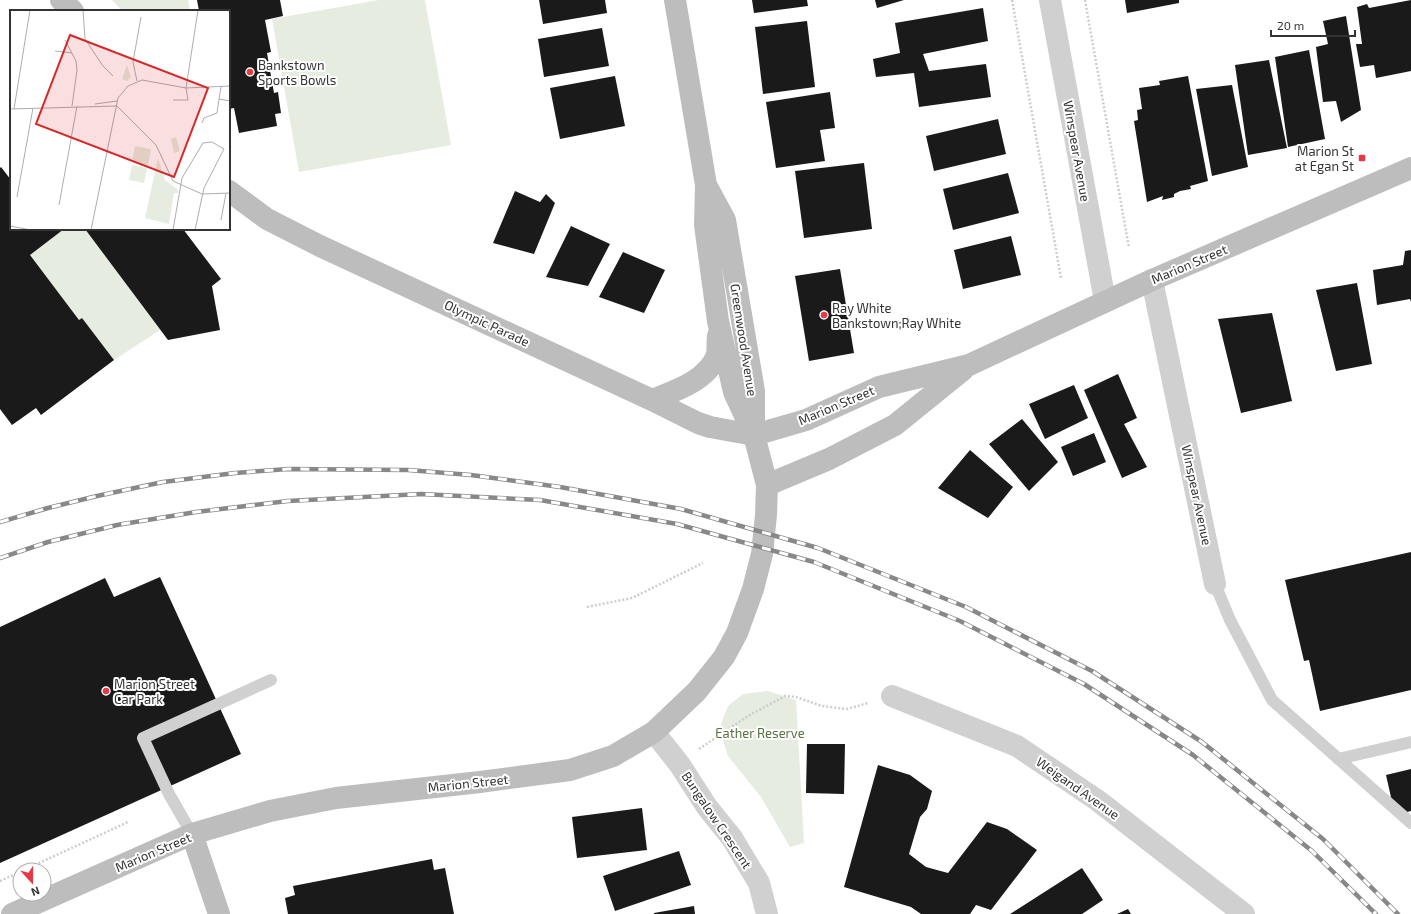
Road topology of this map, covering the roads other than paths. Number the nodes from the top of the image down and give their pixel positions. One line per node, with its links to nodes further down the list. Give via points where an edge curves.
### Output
1 (61, 0): 4 (main road)
2 (675, 0): 6 (main road, Greenwood Avenue)
3 (1050, 0): 9 (street, Winspear Avenue)
4 (73, 10)
5 (1411, 168): 8 (main road, Marion Street)
6 (706, 185): 10 (main road, Greenwood Avenue, via 705,225); 13 (main road, Greenwood Avenue, via 725,220 754,391)
7 (230, 192): 12 (main road, Olympic Parade, via 267,219 320,246)
8 (1152, 280): 9 (main road, Marion Street); 15 (street, Winspear Avenue)
9 (1105, 301): 11 (main road, Marion Street)
10 (718, 321): 12 (main road, via 717,354 709,369 679,389); 13 (main road, Greenwood Avenue, via 734,392)
11 (969, 365): 13 (main road, Marion Street, via 879,387 806,420); 14 (main road, Marion Street, via 895,425 829,459)
12 (652, 400): 13 (main road, Olympic Parade, via 698,423)
13 (754, 435): 14 (main road, Marion Street)
14 (766, 485): 18 (main road, Marion Street, via 762,554 753,589 737,632 724,657 697,691)
15 (1215, 584): 20 (lane, Winspear Avenue, via 1230,620 1272,700)
16 (272, 680): 22 (lane, via 143,738 169,794)
17 (892, 696): 26 (street, Weigand Avenue, via 1017,746 1097,800)
18 (654, 732): 22 (main road, Marion Street, via 613,756 570,770 336,798 270,811); 25 (street, Bungalow Crescent, via 732,838 759,883)
19 (1411, 742): 20 (lane)
20 (1338, 759): 21 (lane)
21 (1411, 823)
22 (192, 834): 23 (main road, Marion Street); 24 (main road)
23 (12, 914)
24 (219, 914)
25 (767, 914)
26 (1244, 914)

